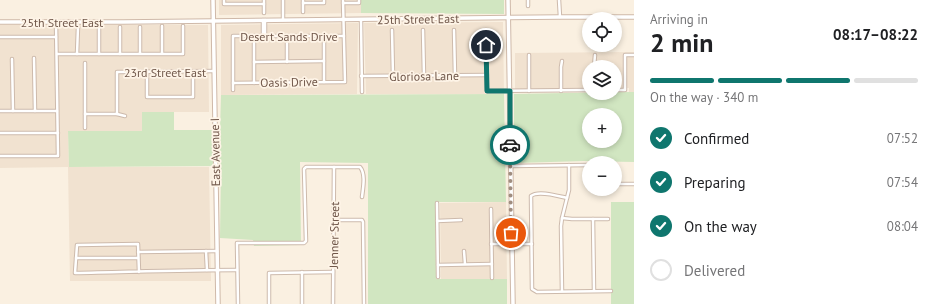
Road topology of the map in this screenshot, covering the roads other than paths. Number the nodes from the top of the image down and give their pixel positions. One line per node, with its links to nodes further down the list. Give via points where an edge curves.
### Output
1 (213, 0): 25 (street, East Avenue I)
2 (224, 0): 13 (street, via 224,4)
3 (244, 0): 13 (street)
4 (264, 0): 14 (street)
5 (283, 0): 22 (street)
6 (324, 0): 11 (street, via 324,3)
7 (359, 0): 12 (street, via 359,3)
8 (508, 0): 20 (street)
9 (528, 0): 15 (street)
10 (559, 0): 18 (street)
11 (303, 2): 17 (street)
12 (343, 2): 23 (street)
13 (244, 4): 14 (street)
14 (264, 4): 16 (street)
15 (528, 6)
16 (264, 12)
17 (303, 12)
18 (560, 17): 19 (street, 25th Street East); 20 (street, 25th Street East)
19 (634, 17)
20 (509, 18): 24 (street, 25th Street East); 76 (street)
21 (264, 20): 22 (street, 25th Street East); 25 (street, 25th Street East); 38 (street)
22 (283, 20): 23 (street, 25th Street East)
23 (344, 20): 24 (street, 25th Street East); 41 (street)
24 (361, 20): 66 (street)
25 (213, 21): 27 (street, 25th Street East); 63 (street, East Avenue I)
26 (0, 22): 27 (street, 25th Street East)
27 (56, 22): 44 (street)
28 (162, 26): 46 (street)
29 (183, 26): 46 (street, via 183,54)
30 (78, 27): 48 (street)
31 (99, 27): 49 (street)
32 (120, 27): 50 (street)
33 (140, 27): 45 (street)
34 (392, 30): 67 (street)
35 (423, 30): 68 (street)
36 (454, 30): 69 (street)
37 (486, 30): 65 (street)
38 (264, 36): 39 (street, Desert Sands Drive); 43 (street, Desert Sands Drive)
39 (287, 36): 40 (street, Desert Sands Drive); 60 (street)
40 (324, 36): 41 (street, Desert Sands Drive); 57 (street)
41 (344, 36): 70 (street, Oasis Drive, via 345,82)
42 (0, 37): 44 (street)
43 (254, 37): 59 (street); 71 (street, Desert Sands Drive, via 233,36)
44 (56, 38): 47 (street)
45 (140, 53): 46 (street); 50 (street)
46 (162, 53)
47 (57, 54): 48 (street); 82 (street)
48 (77, 54): 49 (street)
49 (99, 54): 50 (street)
50 (120, 54)
51 (529, 55): 77 (street)
52 (595, 55): 56 (street)
53 (634, 55): 75 (street, via 625,55 625,90)
54 (34, 58): 83 (street)
55 (12, 59): 81 (street)
56 (595, 60)
57 (324, 61): 60 (street); 70 (street)
58 (562, 61): 78 (street)
59 (254, 62): 60 (street); 72 (street)
60 (287, 62)
61 (85, 63): 84 (street)
62 (147, 71): 64 (street, 23rd Street East); 64 (street, via 148,97 193,97); 85 (street, 23rd Street East, via 117,72)
63 (214, 71): 64 (street, 23rd Street East); 111 (street, East Avenue I)
64 (193, 72)
65 (486, 75): 69 (street, Gloriosa Lane); 76 (street, via 487,91)
66 (361, 76): 67 (street, Gloriosa Lane); 79 (street)
67 (393, 76): 68 (street, Gloriosa Lane)
68 (424, 76): 69 (street, Gloriosa Lane)
69 (455, 76)
70 (324, 82): 72 (street, Oasis Drive)
71 (233, 83): 72 (street, Oasis Drive); 73 (street)
72 (254, 83)
73 (233, 90)
74 (582, 90): 78 (street)
75 (622, 90)
76 (510, 91): 77 (street); 93 (street)
77 (529, 91): 78 (street)
78 (561, 91)
79 (362, 92)
80 (0, 111): 81 (street)
81 (13, 111): 83 (street)
82 (57, 111): 83 (street); 89 (street)
83 (35, 112)
84 (85, 114): 85 (street); 87 (street)
85 (117, 114): 86 (street)
86 (125, 116)
87 (85, 128)
88 (0, 133): 89 (street)
89 (58, 133): 90 (street, via 58,156)
90 (0, 156)
91 (569, 165): 92 (street); 93 (street); 98 (street)
92 (582, 165)
93 (510, 166): 107 (street)
94 (334, 167): 97 (street, via 360,167 363,174); 104 (street, Jenner Street); 121 (street, via 304,169 304,243 237,243)
95 (622, 184): 96 (street)
96 (634, 184)
97 (362, 197)
98 (567, 198): 101 (street); 109 (street, via 549,194 532,195)
99 (437, 204): 106 (street)
100 (491, 209): 108 (street)
101 (562, 218): 102 (street); 129 (street)
102 (593, 219): 103 (street); 127 (street)
103 (608, 219)
104 (334, 220): 124 (street, Jenner Street); 135 (street, via 363,222)
105 (461, 220): 106 (street)
106 (438, 221): 118 (street)
107 (511, 243): 108 (street); 109 (street); 136 (street)
108 (491, 244): 117 (street)
109 (532, 244): 129 (street, via 534,290)
110 (206, 251): 111 (street); 113 (street); 119 (street)
111 (217, 251): 120 (street, East Avenue I)
112 (464, 251): 116 (street)
113 (138, 252): 114 (street, via 138,244 76,245); 115 (street)
114 (76, 258): 115 (street); 122 (street, via 75,273)
115 (138, 258): 122 (street)
116 (465, 264): 117 (street); 118 (street)
117 (492, 264): 126 (street)
118 (438, 265): 125 (street)
119 (207, 270): 120 (street); 122 (street)
120 (217, 270): 121 (street); 130 (street, East Avenue I)
121 (237, 270): 131 (street)
122 (139, 272)
123 (302, 272): 124 (street); 132 (street, via 269,273); 133 (street)
124 (333, 272): 134 (street, Jenner Street)
125 (438, 277)
126 (492, 278)
127 (594, 290): 128 (street); 129 (street)
128 (611, 290)
129 (562, 291)
130 (218, 304)
131 (238, 304)
132 (269, 304)
133 (302, 304)
134 (333, 304)
135 (364, 304)
136 (512, 304)

